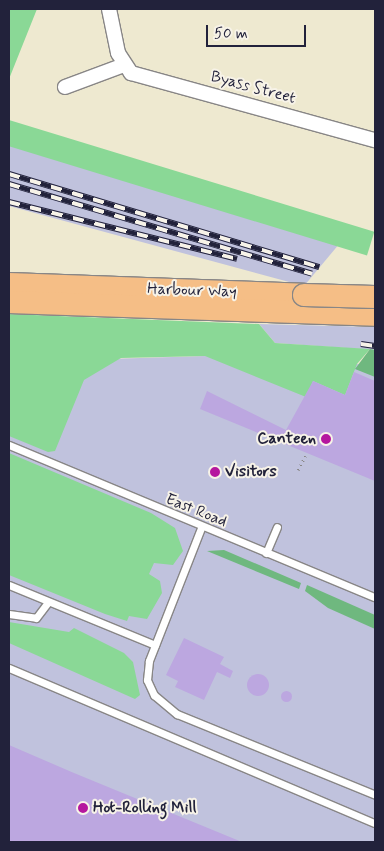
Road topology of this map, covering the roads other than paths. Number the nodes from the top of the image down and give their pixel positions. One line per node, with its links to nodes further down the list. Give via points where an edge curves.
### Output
1 (109, 9): 2 (street)
2 (124, 65): 3 (street); 4 (street, Byass Street, via 131,73)
3 (65, 87)
4 (375, 140)
5 (9, 284): 8 (main road, Harbour Way)
6 (375, 297): 8 (main road, Harbour Way, bridge)
7 (9, 302): 8 (main road, Harbour Way)
8 (304, 304): 9 (main road, Harbour Way)
9 (375, 315)
10 (9, 445): 12 (lane, East Road)
11 (277, 527): 13 (lane)
12 (202, 528): 13 (lane, East Road); 18 (lane)
13 (266, 553): 15 (lane, East Road)
14 (9, 585): 16 (lane)
15 (375, 597)
16 (48, 602): 17 (lane, via 36,618); 18 (lane)
17 (9, 614)
18 (154, 645): 20 (lane, via 147,680 168,709)
19 (9, 668): 21 (lane)
20 (375, 795)
21 (375, 823)

